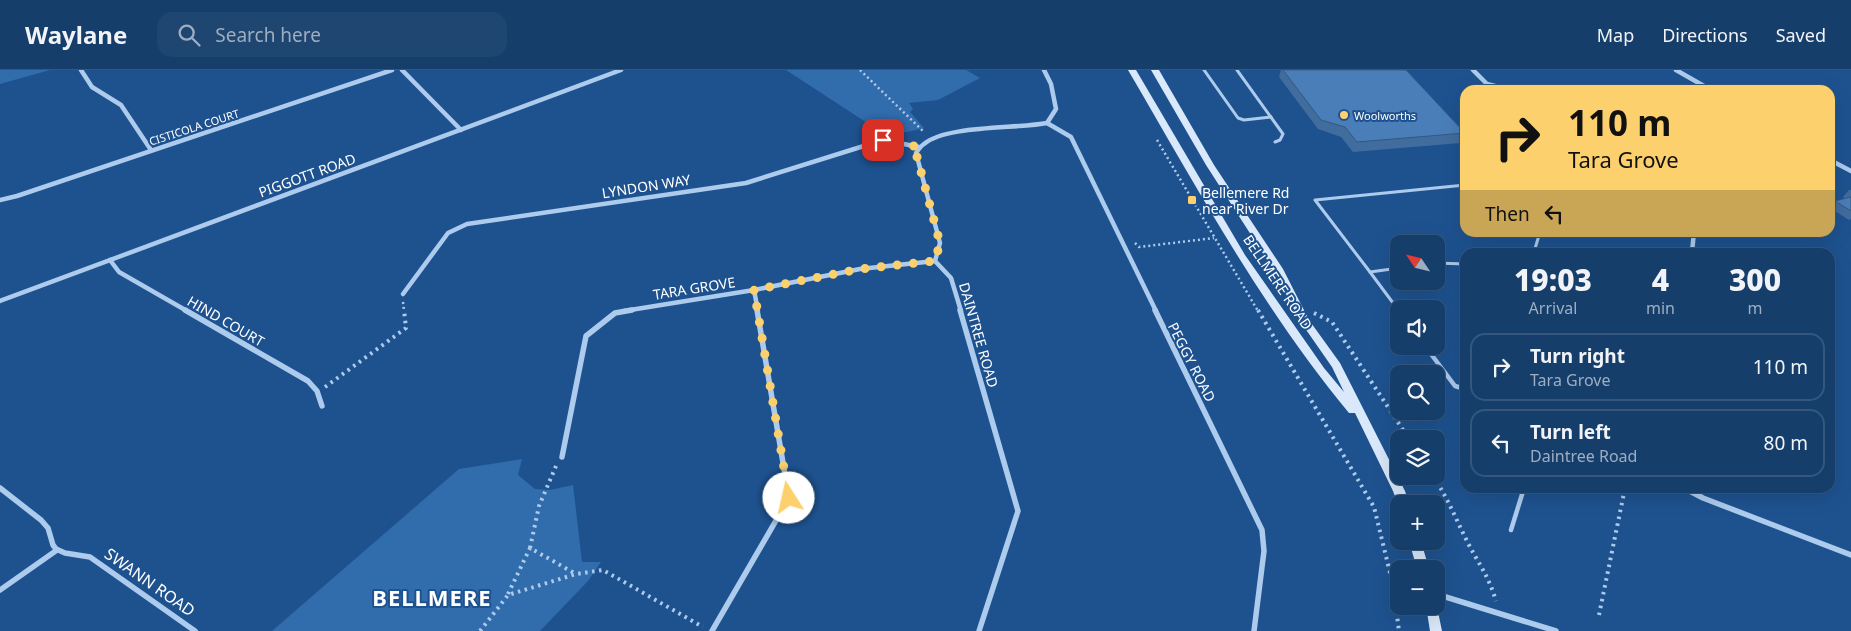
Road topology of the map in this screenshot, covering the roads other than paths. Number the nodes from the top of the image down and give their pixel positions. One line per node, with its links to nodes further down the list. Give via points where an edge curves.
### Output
1 (81, 70): 19 (street, via 92,87 120,105)
2 (392, 70): 19 (street, CISTICOLA COURT)
3 (402, 70): 16 (street)
4 (621, 70): 16 (street, PIGGOTT ROAD)
5 (1044, 70): 15 (street, via 1055,95 1056,109)
6 (1132, 70): 37 (street, BELLMERE ROAD, via 1241,256 1320,371)
7 (1155, 70): 37 (street, BELLMERE ROAD, via 1210,164 1278,269 1305,321 1336,366)
8 (1204, 70): 14 (lane, via 1238,118)
9 (1238, 70): 14 (lane)
10 (1473, 70): 12 (street)
11 (1676, 70): 13 (street)
12 (1491, 85)
13 (1702, 85)
14 (1271, 118): 17 (lane, via 1282,134)
15 (1047, 122): 18 (street, via 1028,127 952,132 933,137); 52 (street, PEGGY ROAD, via 1071,137 1262,530 1264,551)
16 (461, 130): 24 (street, PIGGOTT ROAD)
17 (1276, 142)
18 (919, 147): 25 (street, via 916,153 940,243); 31 (street, LYNDON WAY, via 883,140 746,182 467,224 448,233)
19 (152, 150): 23 (street, CISTICOLA COURT)
20 (1835, 163): 21 (street)
21 (1851, 171)
22 (1460, 186): 29 (lane, via 1315,200)
23 (0, 200)
24 (110, 260): 33 (street, PIGGOTT ROAD); 36 (street, HIND COURT, via 125,276 308,381 317,391)
25 (935, 261): 30 (street, TARA GROVE, via 860,269); 51 (street, DAINTREE ROAD, via 951,278 1018,511)
26 (1445, 263): 27 (lane)
27 (1460, 264)
28 (1390, 269): 29 (lane)
29 (1370, 272): 32 (lane)
30 (754, 290): 38 (street, TARA GROVE, via 615,313 586,336); 50 (street, via 789,498)
31 (403, 294)
32 (1391, 300)
33 (0, 301)
34 (1432, 355): 35 (lane, via 1455,386)
35 (1460, 388)
36 (322, 406)
37 (1365, 424): 42 (street, BELLMERE ROAD)
38 (562, 457)
39 (0, 488): 44 (street, via 49,528)
40 (1522, 493): 43 (lane)
41 (1694, 493): 45 (street)
42 (1400, 495)
43 (1510, 530)
44 (57, 550): 46 (street); 49 (street, SWANN ROAD, via 96,560)
45 (1851, 555)
46 (0, 590)
47 (1445, 597): 54 (street)
48 (1433, 615): 53 (street)
49 (195, 631)
50 (711, 631)
51 (979, 631)
52 (1254, 631)
53 (1436, 631)
54 (1556, 631)

